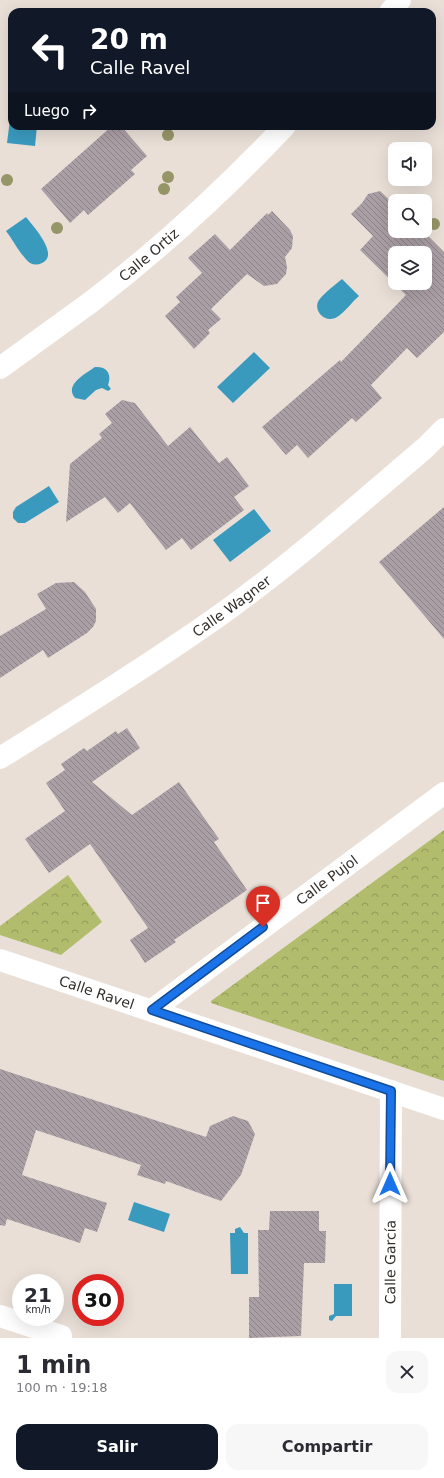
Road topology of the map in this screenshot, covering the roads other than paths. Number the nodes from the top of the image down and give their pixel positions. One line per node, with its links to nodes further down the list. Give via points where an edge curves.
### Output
1 (400, 0): 2 (street)
2 (393, 8)
3 (281, 130): 4 (street, Calle Ortiz, via 164,242 92,301)
4 (0, 368)
5 (444, 429): 6 (street, Calle Wagner, via 292,560 224,612)
6 (0, 758)
7 (444, 793): 9 (street, Calle Pujol)
8 (0, 960): 9 (street, Calle Ravel)
9 (152, 1010): 10 (street, Calle Ravel)
10 (391, 1091): 11 (street, Calle Ravel); 14 (street, Calle García)
11 (444, 1109)
12 (0, 1316): 13 (street)
13 (61, 1338)
14 (390, 1338)

